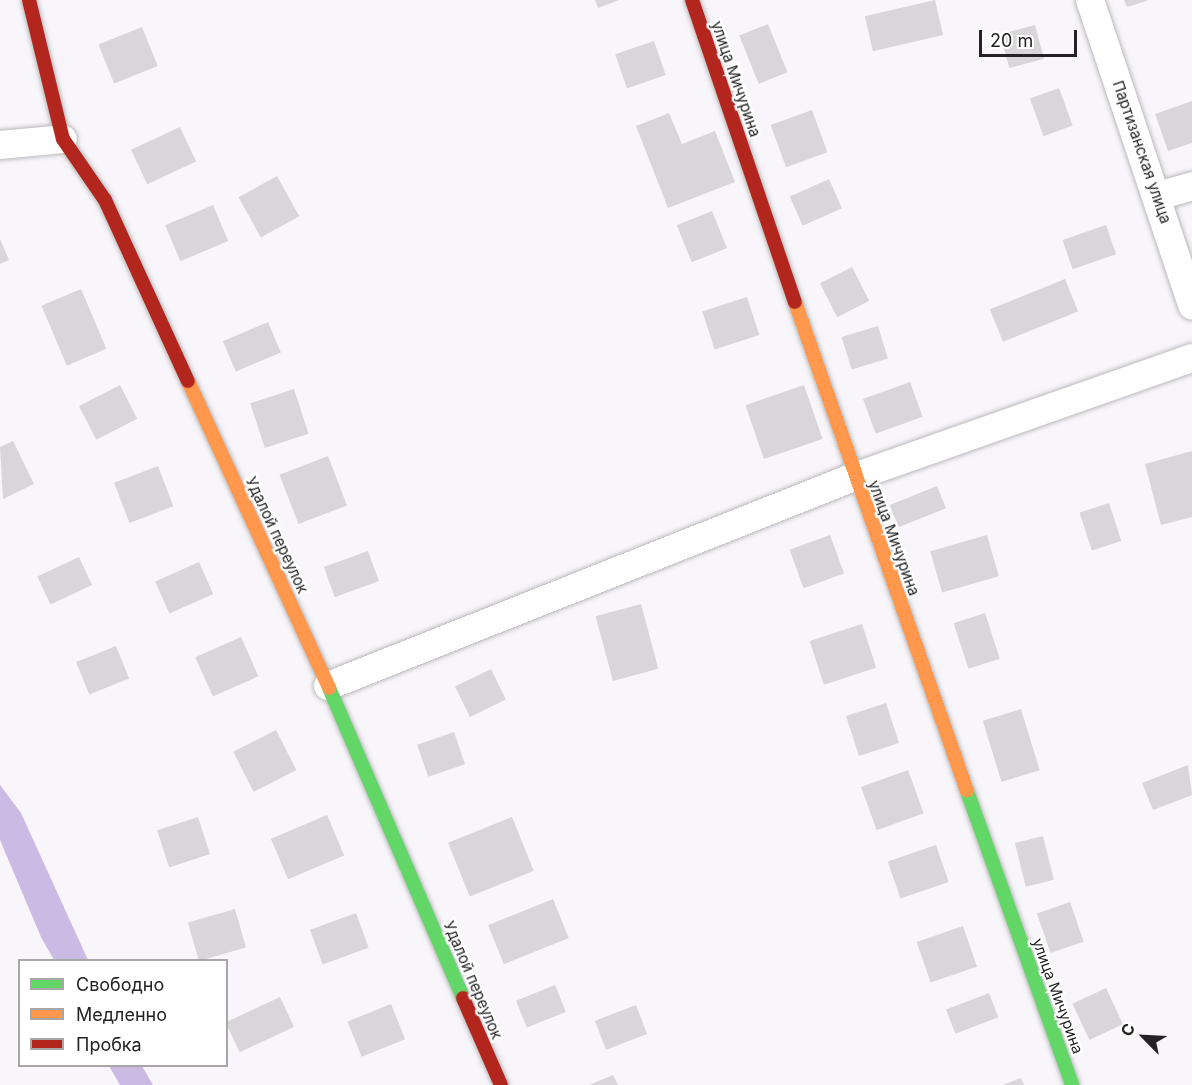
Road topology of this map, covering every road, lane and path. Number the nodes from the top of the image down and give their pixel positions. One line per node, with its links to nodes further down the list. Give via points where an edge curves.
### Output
1 (29, 0): 4 (street, Удалой переулок)
2 (692, 0): 10 (street, улица Мичурина)
3 (1090, 0): 7 (street, Партизанская улица)
4 (63, 139): 5 (street, via 18,140); 11 (street, Удалой переулок, via 105,200)
5 (0, 145)
6 (1192, 186): 7 (street)
7 (1158, 196): 8 (street, Партизанская улица)
8 (1192, 304)
9 (1192, 358): 10 (street)
10 (854, 477): 11 (street); 13 (street, улица Мичурина)
11 (328, 686): 12 (street, Удалой переулок)
12 (501, 1085)
13 (1072, 1085)

